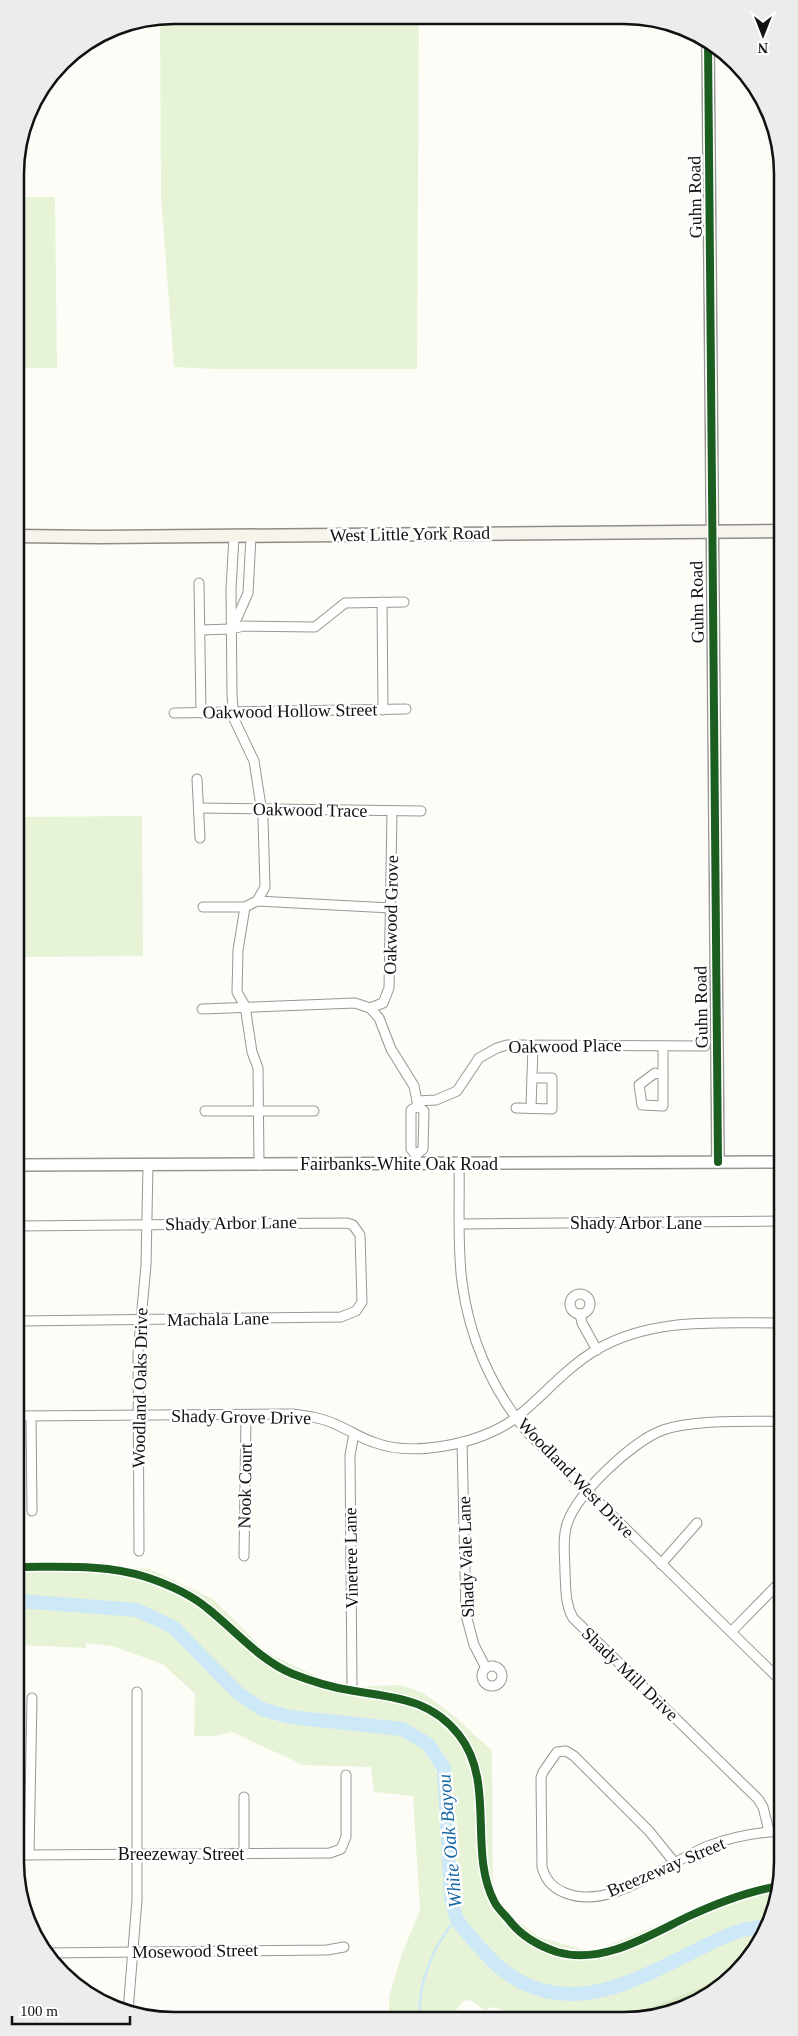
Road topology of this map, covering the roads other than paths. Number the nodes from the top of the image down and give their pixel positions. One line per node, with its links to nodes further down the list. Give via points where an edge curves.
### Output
1 (708, 50): 2 (street, Guhn Road)
2 (712, 531): 3 (main road, West Little York Road); 5 (main road, West Little York Road); 42 (street, Guhn Road)
3 (774, 531)
4 (234, 536): 5 (main road, West Little York Road); 6 (main road, West Little York Road); 10 (street)
5 (251, 536): 10 (street, via 248,593)
6 (24, 537)
7 (199, 583): 11 (street)
8 (382, 602): 9 (street); 10 (street, via 345,603 315,627 244,626); 13 (street)
9 (404, 602)
10 (231, 629): 11 (street); 14 (street)
11 (201, 630): 16 (street)
12 (406, 709): 13 (street, Oakwood Hollow Street)
13 (383, 710): 14 (street, Oakwood Hollow Street)
14 (234, 712): 16 (street, Oakwood Hollow Street); 19 (street, via 234,719 254,762)
15 (174, 713): 16 (street, Oakwood Hollow Street)
16 (201, 713)
17 (197, 779): 18 (street)
18 (200, 808): 19 (street, Oakwood Trace); 22 (street)
19 (262, 808): 21 (street, Oakwood Trace); 23 (street, via 265,888)
20 (421, 811): 21 (street, Oakwood Trace)
21 (392, 812): 26 (street, Oakwood Grove)
22 (200, 838)
23 (257, 901): 25 (street); 26 (street)
24 (203, 907): 25 (street)
25 (245, 907): 27 (street, via 237,965 237,992)
26 (391, 908): 28 (street, Oakwood Grove, via 389,988 383,1003)
27 (245, 1006): 28 (street, via 355,1002); 29 (street); 39 (street, via 252,1052 258,1068)
28 (370, 1008): 35 (street, via 379,1018 390,1049 414,1086)
29 (202, 1009)
30 (532, 1045): 31 (street, Oakwood Place); 34 (street); 35 (street, Oakwood Place, via 497,1048 479,1058 457,1091)
31 (663, 1046): 32 (street, Oakwood Place); 33 (street)
32 (705, 1046)
33 (663, 1075)
34 (532, 1078): 37 (street); 37 (street, via 552,1078 552,1108)
35 (418, 1104): 41 (street, via 411,1110 411,1149); 41 (street, via 424,1111 423,1149)
36 (516, 1108): 37 (street)
37 (531, 1108)
38 (205, 1111): 39 (street)
39 (259, 1111): 40 (street); 47 (street)
40 (314, 1111)
41 (416, 1159): 44 (street, Fairbanks-White Oak Road); 47 (street, Fairbanks-White Oak Road)
42 (718, 1162): 43 (street, Fairbanks-White Oak Road); 44 (street, Fairbanks-White Oak Road)
43 (774, 1162)
44 (459, 1164): 50 (street, Woodland West Drive)
45 (24, 1165): 46 (street, Fairbanks-White Oak Road)
46 (148, 1165): 47 (street, Fairbanks-White Oak Road); 49 (street, Woodland Oaks Drive)
47 (259, 1165)
48 (774, 1222): 50 (street, Shady Arbor Lane)
49 (148, 1224): 51 (street, Shady Arbor Lane); 52 (street, Shady Arbor Lane, via 339,1222 353,1225 360,1240 362,1302); 54 (street, Woodland Oaks Drive)
50 (460, 1224): 62 (street, Woodland West Drive, via 462,1282 473,1331 493,1379)
51 (24, 1226)
52 (356, 1311): 54 (street, Machala Lane, via 341,1317)
53 (580, 1314): 57 (street)
54 (141, 1320): 55 (street, Machala Lane); 61 (street, Woodland Oaks Drive)
55 (24, 1321)
56 (774, 1323): 57 (street, Shady Grove Drive, via 663,1327 628,1335)
57 (596, 1350): 62 (street, Shady Grove Drive)
58 (246, 1415): 61 (street, Shady Grove Drive); 64 (street, Shady Grove Drive, via 314,1417); 70 (street, Nook Court)
59 (24, 1416): 60 (street, Shady Grove Drive)
60 (31, 1416): 61 (street, Shady Grove Drive); 67 (street)
61 (138, 1416): 69 (street, Woodland Oaks Drive)
62 (516, 1418): 65 (street, Shady Grove Drive); 66 (street, Woodland West Drive)
63 (774, 1421): 66 (street, Shady Mill Drive, via 690,1424 664,1430 632,1448)
64 (354, 1434): 65 (street, Shady Grove Drive, via 381,1445 405,1449); 76 (street, Vinetree Lane, via 350,1455)
65 (462, 1442): 74 (street, Shady Vale Lane, via 466,1615 474,1645)
66 (587, 1492): 71 (street, Woodland West Drive); 81 (street, Shady Mill Drive, via 574,1509 565,1532 569,1611 579,1625 758,1799)
67 (32, 1511)
68 (697, 1524): 71 (street)
69 (139, 1551)
70 (244, 1556)
71 (661, 1564): 73 (street, Woodland West Drive)
72 (774, 1588): 73 (street)
73 (732, 1631): 75 (street, Woodland West Drive)
74 (486, 1668)
75 (774, 1674)
76 (352, 1684)
77 (138, 1692): 83 (street)
78 (32, 1698): 85 (street)
79 (346, 1775): 84 (street, Breezeway Street, via 347,1830 341,1849 330,1853)
80 (244, 1797): 84 (street)
81 (769, 1831): 82 (street, Breezeway Street); 86 (street, Breezeway Street, via 707,1847)
82 (774, 1831)
83 (138, 1854): 84 (street, Breezeway Street); 85 (street, Breezeway Street); 88 (street)
84 (244, 1854)
85 (25, 1855)
86 (675, 1864): 86 (street, Breezeway Street, via 597,1896 573,1896 552,1886 546,1880 542,1867 541,1778 556,1752 566,1750 643,1826)
87 (344, 1947): 88 (street, Mosewood Street, via 327,1950)
88 (132, 1952): 89 (street, Mosewood Street); 90 (street)
89 (55, 1953)
90 (128, 2005)

